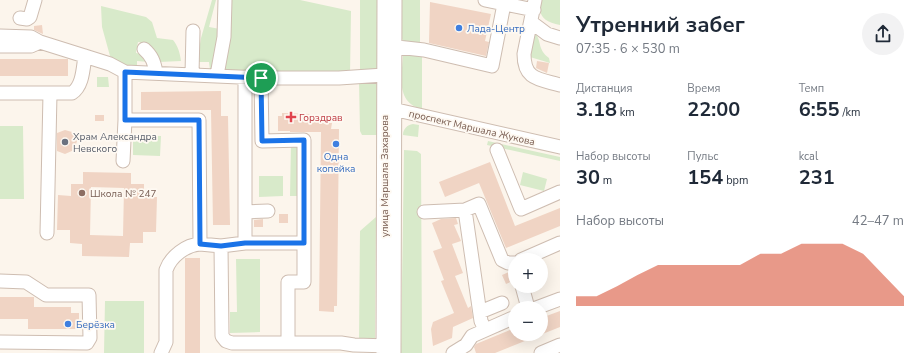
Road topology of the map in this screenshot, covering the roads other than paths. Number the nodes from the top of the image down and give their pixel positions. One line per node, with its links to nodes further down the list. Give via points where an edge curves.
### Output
1 (35, 0): 8 (street, via 30,17)
2 (225, 0): 20 (street, via 224,37)
3 (384, 0): 14 (street, улица Маршала Захарова)
4 (395, 0): 14 (street, улица Маршала Захарова)
5 (485, 0): 6 (street)
6 (504, 4): 7 (street); 14 (street, via 492,66 424,50)
7 (533, 10): 11 (street, via 546,34); 24 (street, via 524,54 527,71 533,77)
8 (20, 18)
9 (193, 31): 19 (street)
10 (0, 36): 12 (street, via 30,36)
11 (560, 38)
12 (40, 42): 13 (street, via 31,46); 16 (street)
13 (0, 46)
14 (390, 46): 21 (street, улица Маршала Захарова); 27 (street, улица Маршала Захарова)
15 (144, 50): 18 (street, via 154,61)
16 (85, 56): 17 (street); 26 (street, via 77,90 67,94)
17 (125, 72): 18 (street); 28 (street)
18 (156, 72): 19 (street)
19 (192, 74): 20 (street)
20 (217, 75): 22 (street)
21 (384, 75): 23 (street); 27 (street, улица Маршала Захарова)
22 (245, 77): 23 (street); 35 (street)
23 (261, 78): 39 (street, via 262,141 304,140)
24 (560, 85)
25 (0, 93): 26 (street)
26 (50, 94): 37 (street)
27 (389, 109): 29 (street, проспект Маршала Жукова); 55 (street, улица Маршала Захарова)
28 (125, 120): 31 (street); 41 (street, via 199,120)
29 (560, 147)
30 (497, 150): 32 (street, via 521,208)
31 (123, 161)
32 (560, 192)
33 (465, 210): 36 (street); 44 (street, via 479,204 502,260); 49 (street)
34 (268, 211): 35 (street)
35 (245, 212): 38 (street)
36 (424, 212)
37 (47, 233)
38 (245, 243): 39 (street); 42 (street)
39 (304, 243): 53 (street, via 304,282 288,282)
40 (560, 243): 43 (street)
41 (200, 244): 42 (street); 57 (street, via 189,246 168,264 166,342)
42 (221, 246): 53 (street, via 222,336 232,343)
43 (538, 253)
44 (508, 263)
45 (0, 281): 52 (street, via 26,282 46,295 89,295 90,338 87,343)
46 (560, 299): 48 (street)
47 (502, 303): 49 (street)
48 (548, 304)
49 (480, 312): 51 (street)
50 (508, 320): 51 (street)
51 (485, 330): 56 (street, via 472,336)
52 (0, 342)
53 (288, 343): 55 (street, via 341,343)
54 (560, 345): 59 (street)
55 (388, 349)
56 (468, 349): 58 (street)
57 (161, 353)
58 (453, 353)
59 (541, 353)

